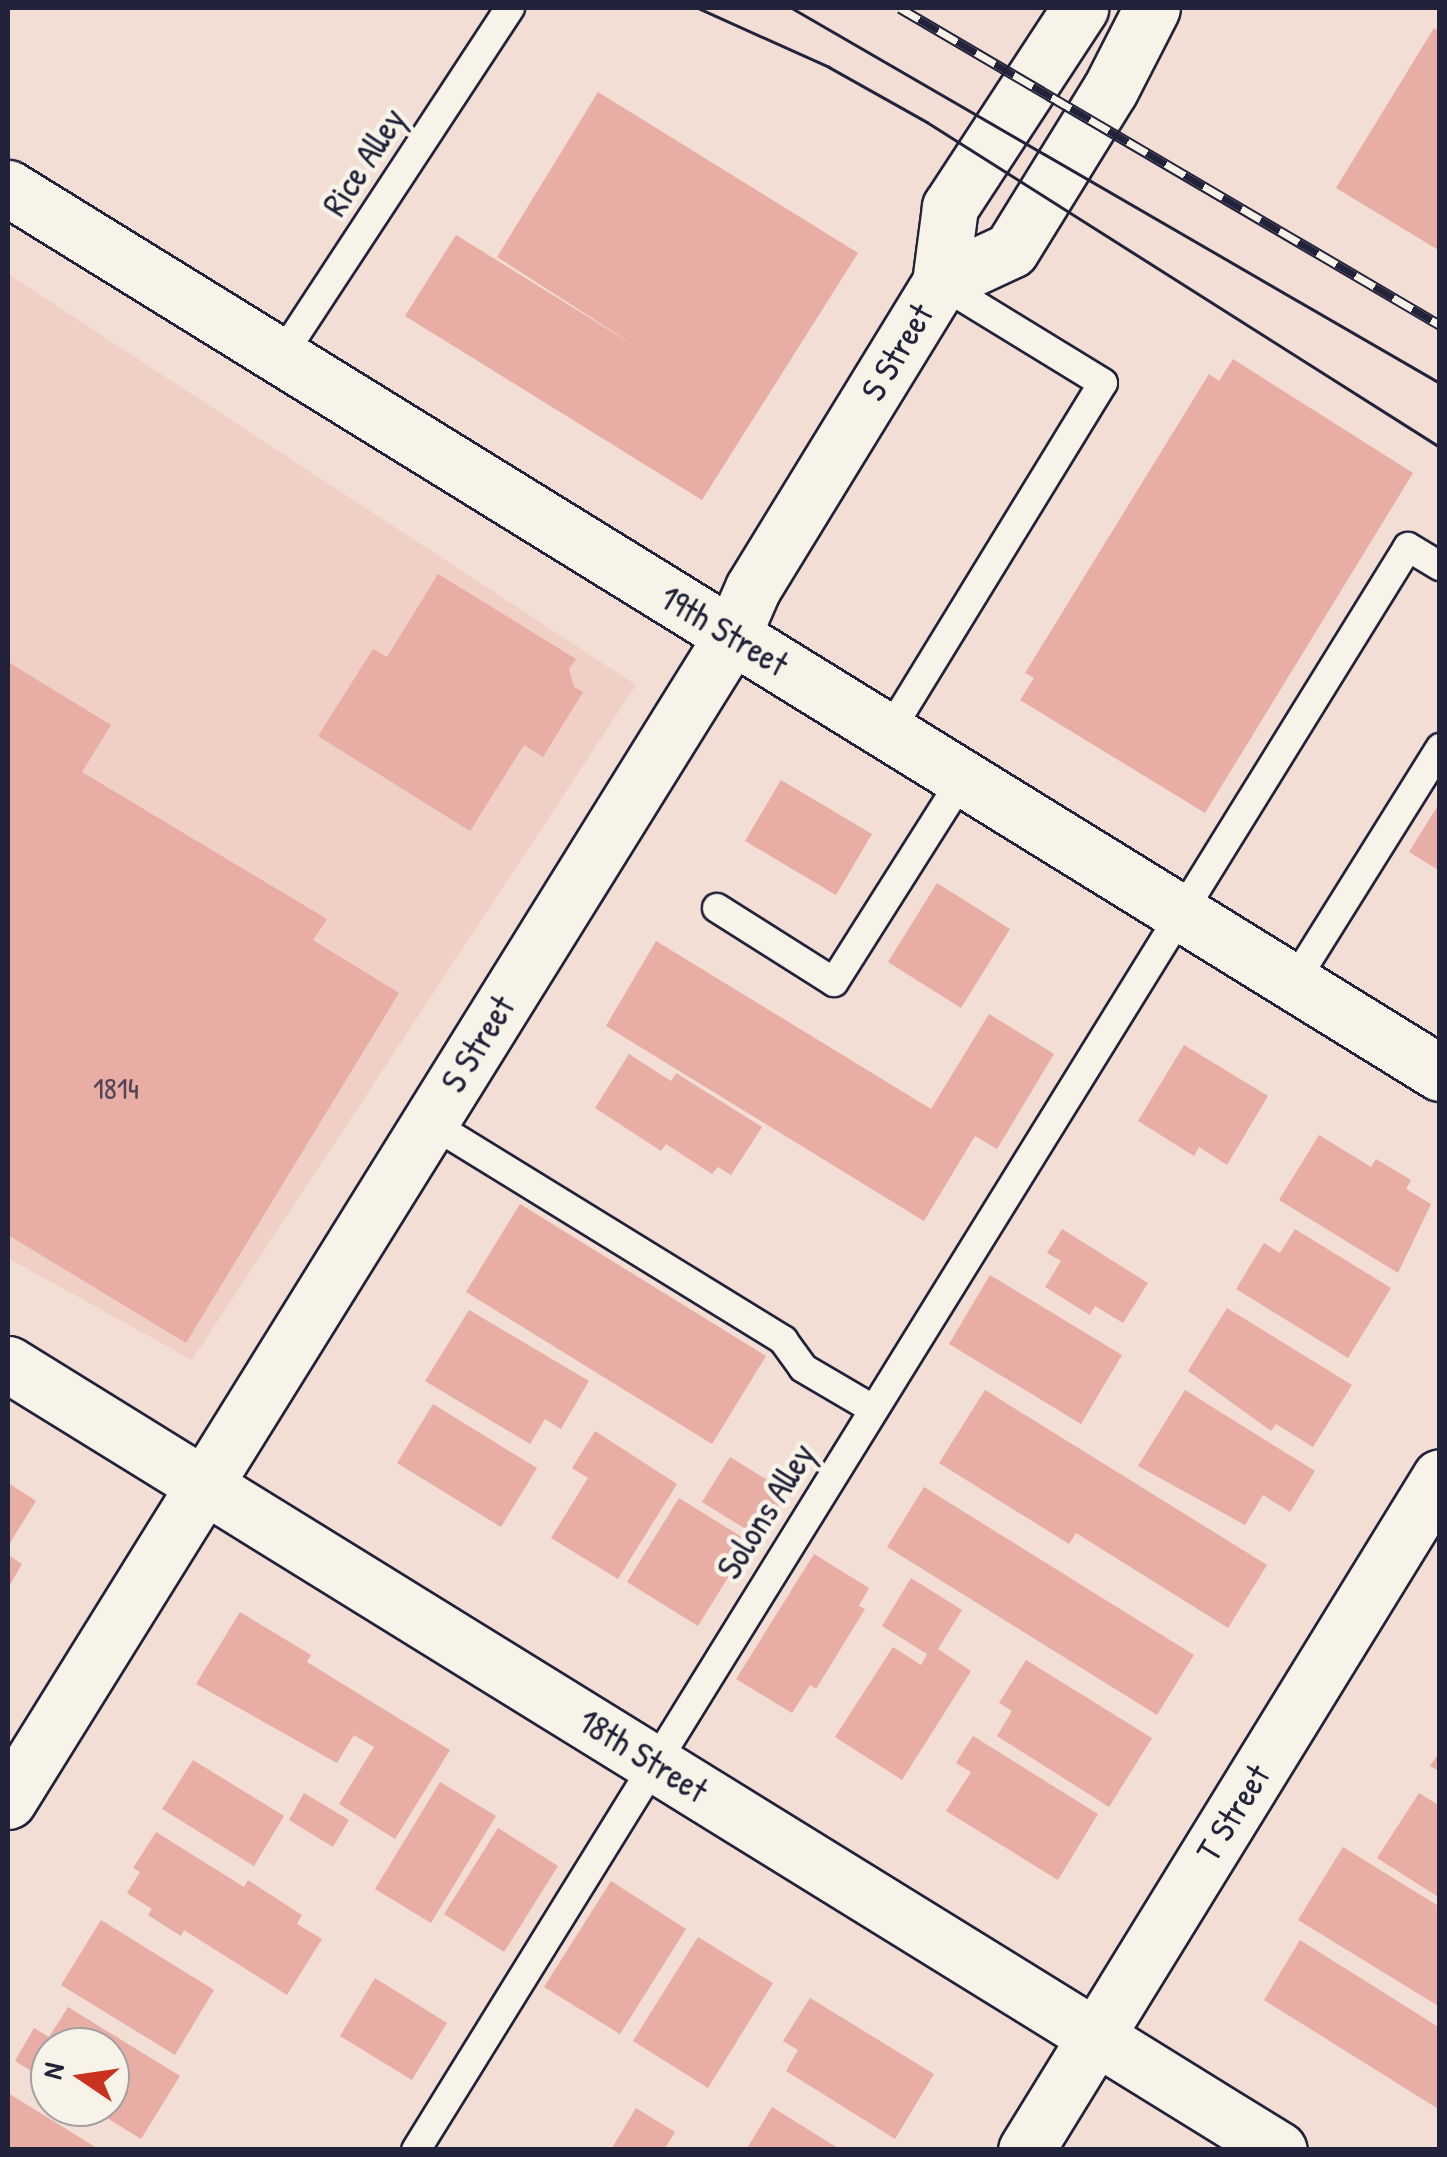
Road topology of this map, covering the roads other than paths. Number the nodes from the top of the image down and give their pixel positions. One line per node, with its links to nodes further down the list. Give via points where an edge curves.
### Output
1 (510, 8): 6 (lane, Rice Alley)
2 (1080, 8): 5 (street, S Street, via 950,207)
3 (1152, 8): 5 (street, S Street, via 1011,250)
4 (8, 188): 6 (street, 19th Street)
5 (940, 283): 8 (street, S Street, via 753,588); 9 (lane, via 1103,383)
6 (280, 358): 8 (street, 19th Street)
7 (1440, 566): 13 (lane, Solons Alley, via 1408,547)
8 (732, 636): 9 (street, 19th Street); 16 (street, S Street)
9 (889, 732): 11 (street, 19th Street)
10 (1440, 748): 14 (lane)
11 (963, 778): 12 (lane, via 834,982); 13 (street, 19th Street)
12 (717, 908)
13 (1181, 911): 14 (street, 19th Street); 18 (lane, Solons Alley)
14 (1294, 982): 15 (street, 19th Street)
15 (1440, 1073)
16 (428, 1122): 18 (lane, via 783,1340 802,1368); 20 (street, S Street)
17 (8, 1364): 20 (street, 18th Street)
18 (873, 1410): 21 (lane, Solons Alley)
19 (1440, 1476): 23 (street, T Street)
20 (204, 1484): 21 (street, 18th Street); 22 (street, S Street)
21 (655, 1763): 23 (street, 18th Street); 24 (lane, Solons Alley)
22 (8, 1801)
23 (1095, 2037): 25 (street, T Street); 26 (street, 18th Street)
24 (416, 2150)
25 (1026, 2150)
26 (1278, 2150)

